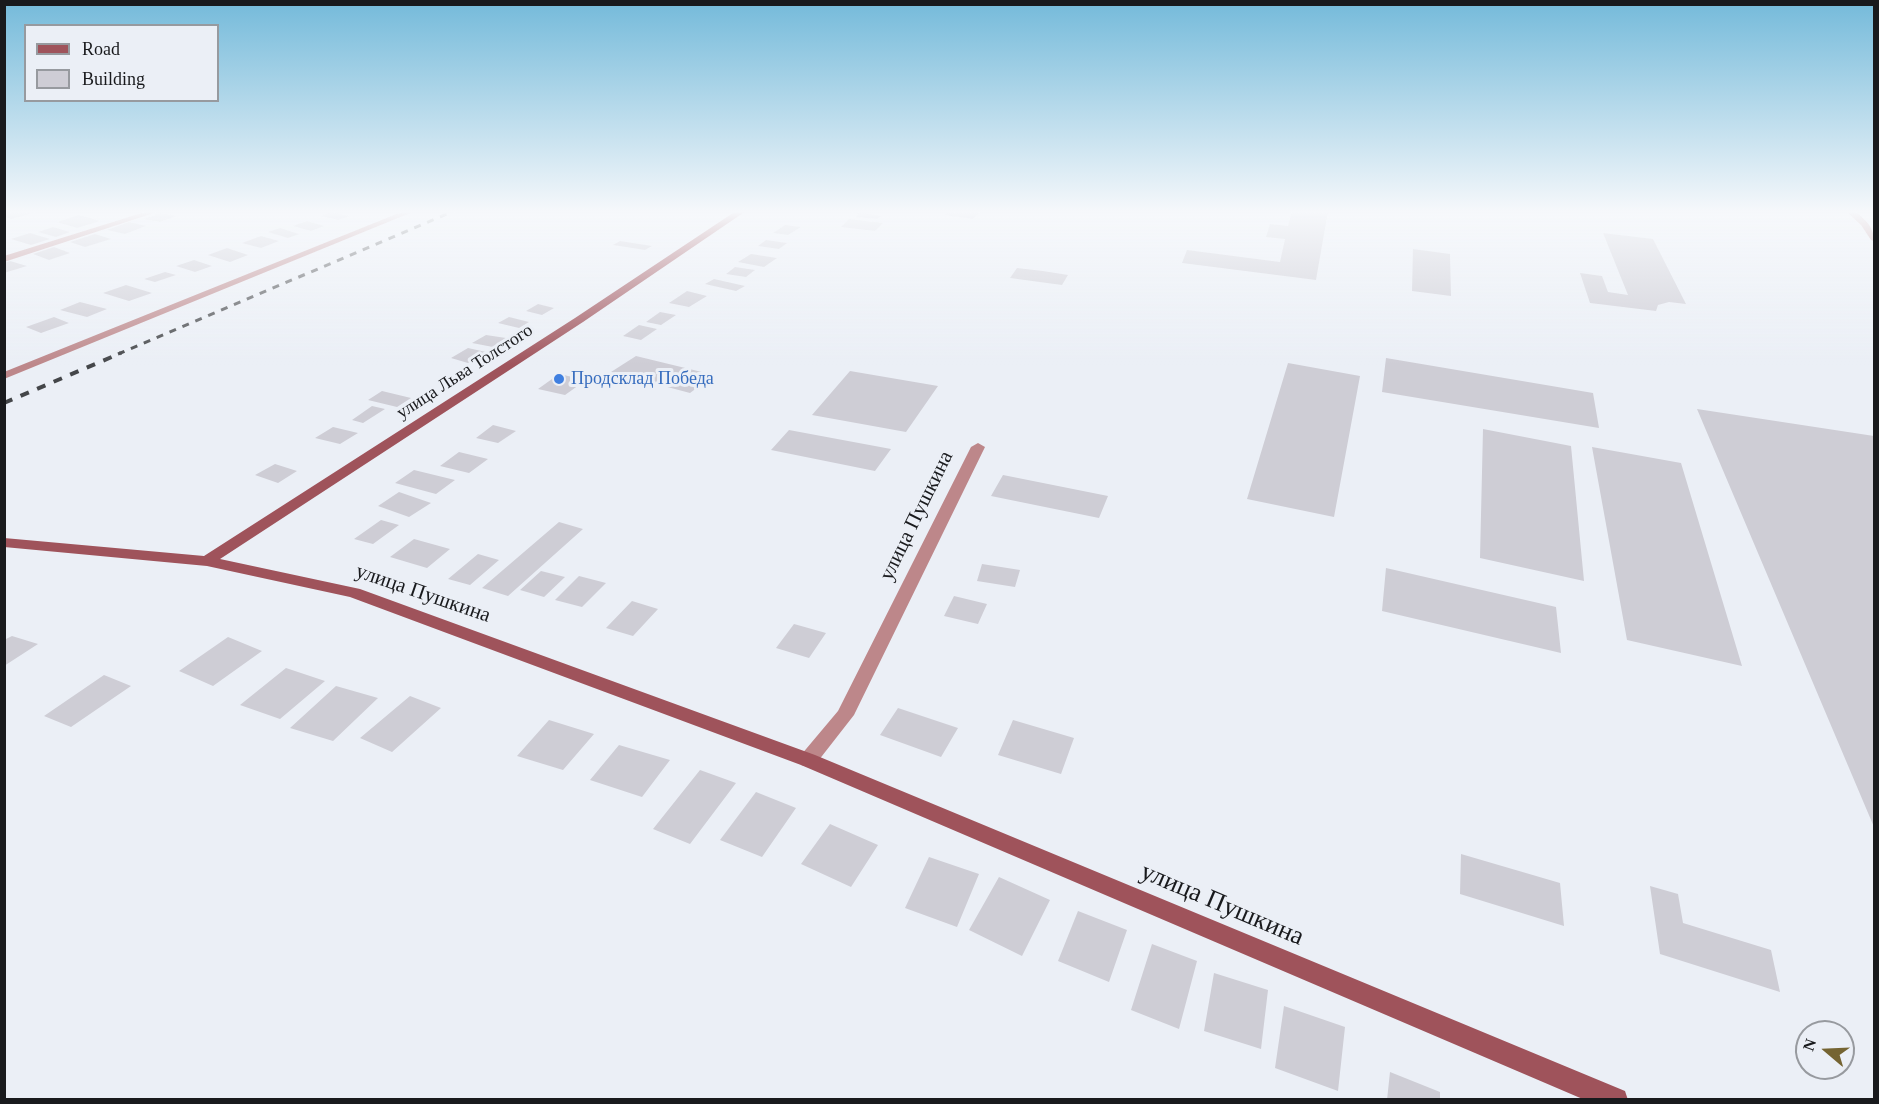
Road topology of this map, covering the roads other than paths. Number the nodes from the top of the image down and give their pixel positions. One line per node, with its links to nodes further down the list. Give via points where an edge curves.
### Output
1 (284, 263): 3 (street)
2 (665, 263): 6 (main road, улица Льва Толстого)
3 (4, 376)
4 (978, 447): 7 (street, улица Пушкина, via 845,715)
5 (4, 542): 6 (main road, улица Пушкина)
6 (207, 561): 7 (main road, улица Пушкина, via 354,593)
7 (808, 760): 8 (main road, улица Пушкина)
8 (1616, 1100)

